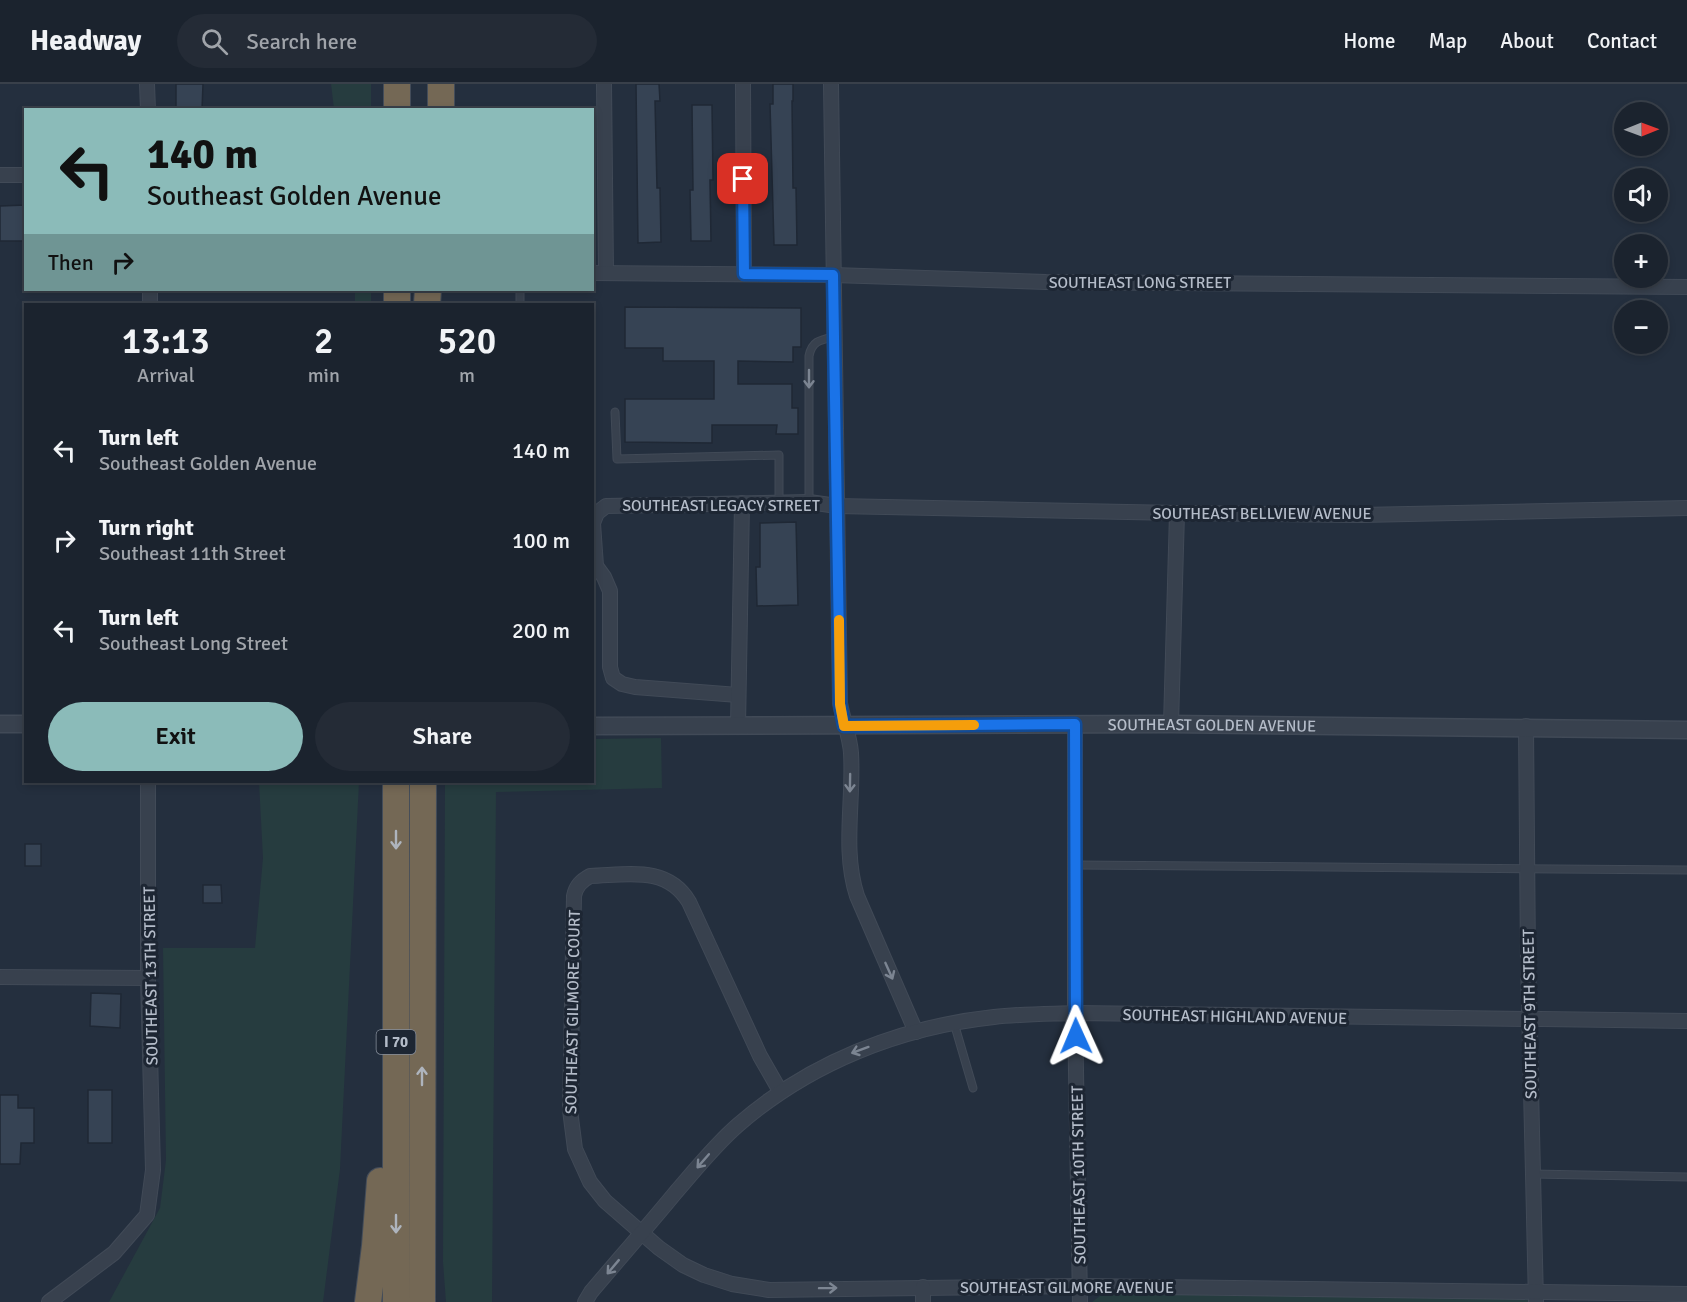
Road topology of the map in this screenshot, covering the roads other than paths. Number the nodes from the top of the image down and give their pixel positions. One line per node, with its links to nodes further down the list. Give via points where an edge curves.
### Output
1 (147, 84): 8 (street)
2 (397, 84): 9 (highway)
3 (423, 84): 10 (highway)
4 (441, 84): 11 (highway)
5 (604, 84): 14 (street)
6 (743, 84): 15 (street)
7 (831, 84): 16 (street)
8 (148, 108)
9 (397, 108)
10 (423, 108)
11 (441, 108)
12 (0, 175): 13 (street)
13 (24, 175)
14 (599, 273): 15 (street, SOUTHEAST LONG STREET)
15 (744, 274): 16 (street, SOUTHEAST LONG STREET)
16 (833, 275): 17 (street, SOUTHEAST LONG STREET, via 1046,282); 18 (street)
17 (1687, 287)
18 (834, 337): 20 (lane, one-way to 20, via 817,340 809,356); 23 (street)
19 (615, 412): 22 (lane, via 616,459 779,455)
20 (809, 502): 22 (street, SOUTHEAST LEGACY STREET); 23 (street, SOUTHEAST LEGACY STREET)
21 (742, 503): 22 (street, SOUTHEAST LEGACY STREET); 26 (street, SOUTHEAST LEGACY STREET, via 606,506); 28 (street)
22 (779, 503)
23 (837, 506): 25 (street, SOUTHEAST BELLVIEW AVENUE); 35 (street, via 840,704)
24 (1687, 508): 25 (street, SOUTHEAST BELLVIEW AVENUE)
25 (1177, 513): 32 (street)
26 (594, 520)
27 (594, 537): 28 (street, SOUTHEAST LEGACY STREET, via 596,566 610,591 613,678 635,687)
28 (738, 695): 34 (street)
29 (0, 724): 30 (street)
30 (24, 724)
31 (1075, 724): 32 (street, SOUTHEAST GOLDEN AVENUE); 35 (street, SOUTHEAST GOLDEN AVENUE); 41 (street, SOUTHEAST 10TH STREET)
32 (1171, 724): 36 (street, SOUTHEAST GOLDEN AVENUE)
33 (594, 726): 34 (street, SOUTHEAST GOLDEN AVENUE)
34 (738, 726): 35 (street, SOUTHEAST GOLDEN AVENUE)
35 (844, 726): 51 (street, one-way to 51, via 851,752 851,879)
36 (1526, 726): 37 (street, SOUTHEAST GOLDEN AVENUE); 42 (street, SOUTHEAST 9TH STREET)
37 (1687, 729)
38 (148, 783): 46 (street, SOUTHEAST 13TH STREET)
39 (396, 783): 44 (highway, I 70, one-way to 44)
40 (423, 783): 54 (highway, I 70, one-way to 40)
41 (1076, 865): 42 (lane); 47 (street, SOUTHEAST 10TH STREET)
42 (1527, 870): 43 (lane); 48 (street, SOUTHEAST 9TH STREET)
43 (1687, 870)
44 (396, 954): 64 (highway); 65 (highway, I 70, one-way to 65)
45 (0, 977): 46 (street)
46 (148, 978): 63 (street, SOUTHEAST 13TH STREET, via 153,1170 147,1215 114,1253)
47 (1076, 1013): 48 (street, SOUTHEAST HIGHLAND AVENUE); 50 (street, SOUTHEAST HIGHLAND AVENUE); 58 (street, SOUTHEAST 10TH STREET)
48 (1529, 1020): 49 (street, SOUTHEAST HIGHLAND AVENUE); 55 (street, SOUTHEAST 9TH STREET)
49 (1687, 1021)
50 (954, 1023): 51 (street, SOUTHEAST HIGHLAND AVENUE); 52 (lane)
51 (916, 1032): 53 (street, SOUTHEAST HIGHLAND AVENUE, one-way to 53, via 853,1053)
52 (973, 1088)
53 (780, 1091): 57 (street, SOUTHEAST HIGHLAND AVENUE, one-way to 57, via 713,1149); 57 (street, SOUTHEAST GILMORE COURT, via 681,890 650,874 590,876 583,880 574,896 572,1135 590,1182 605,1201)
54 (422, 1123): 66 (highway, I 70); 67 (highway, via 434,1227)
55 (1533, 1174): 56 (lane); 62 (street, SOUTHEAST 9TH STREET)
56 (1687, 1176)
57 (642, 1233): 61 (street, SOUTHEAST GILMORE AVENUE, via 683,1265); 68 (street, SOUTHEAST HIGHLAND AVENUE, one-way to 68)
58 (1080, 1286): 59 (street, SOUTHEAST GILMORE AVENUE); 62 (street, SOUTHEAST GILMORE AVENUE); 70 (street, SOUTHEAST 10TH STREET)
59 (923, 1287): 61 (street, SOUTHEAST GILMORE AVENUE, one-way to 59); 69 (street)
60 (1687, 1294): 62 (street, SOUTHEAST GILMORE AVENUE)
61 (769, 1296)
62 (1536, 1297)
63 (48, 1302)
64 (368, 1302)
65 (396, 1302)
66 (422, 1302)
67 (437, 1302)
68 (585, 1302)
69 (923, 1302)
70 (1080, 1302)

